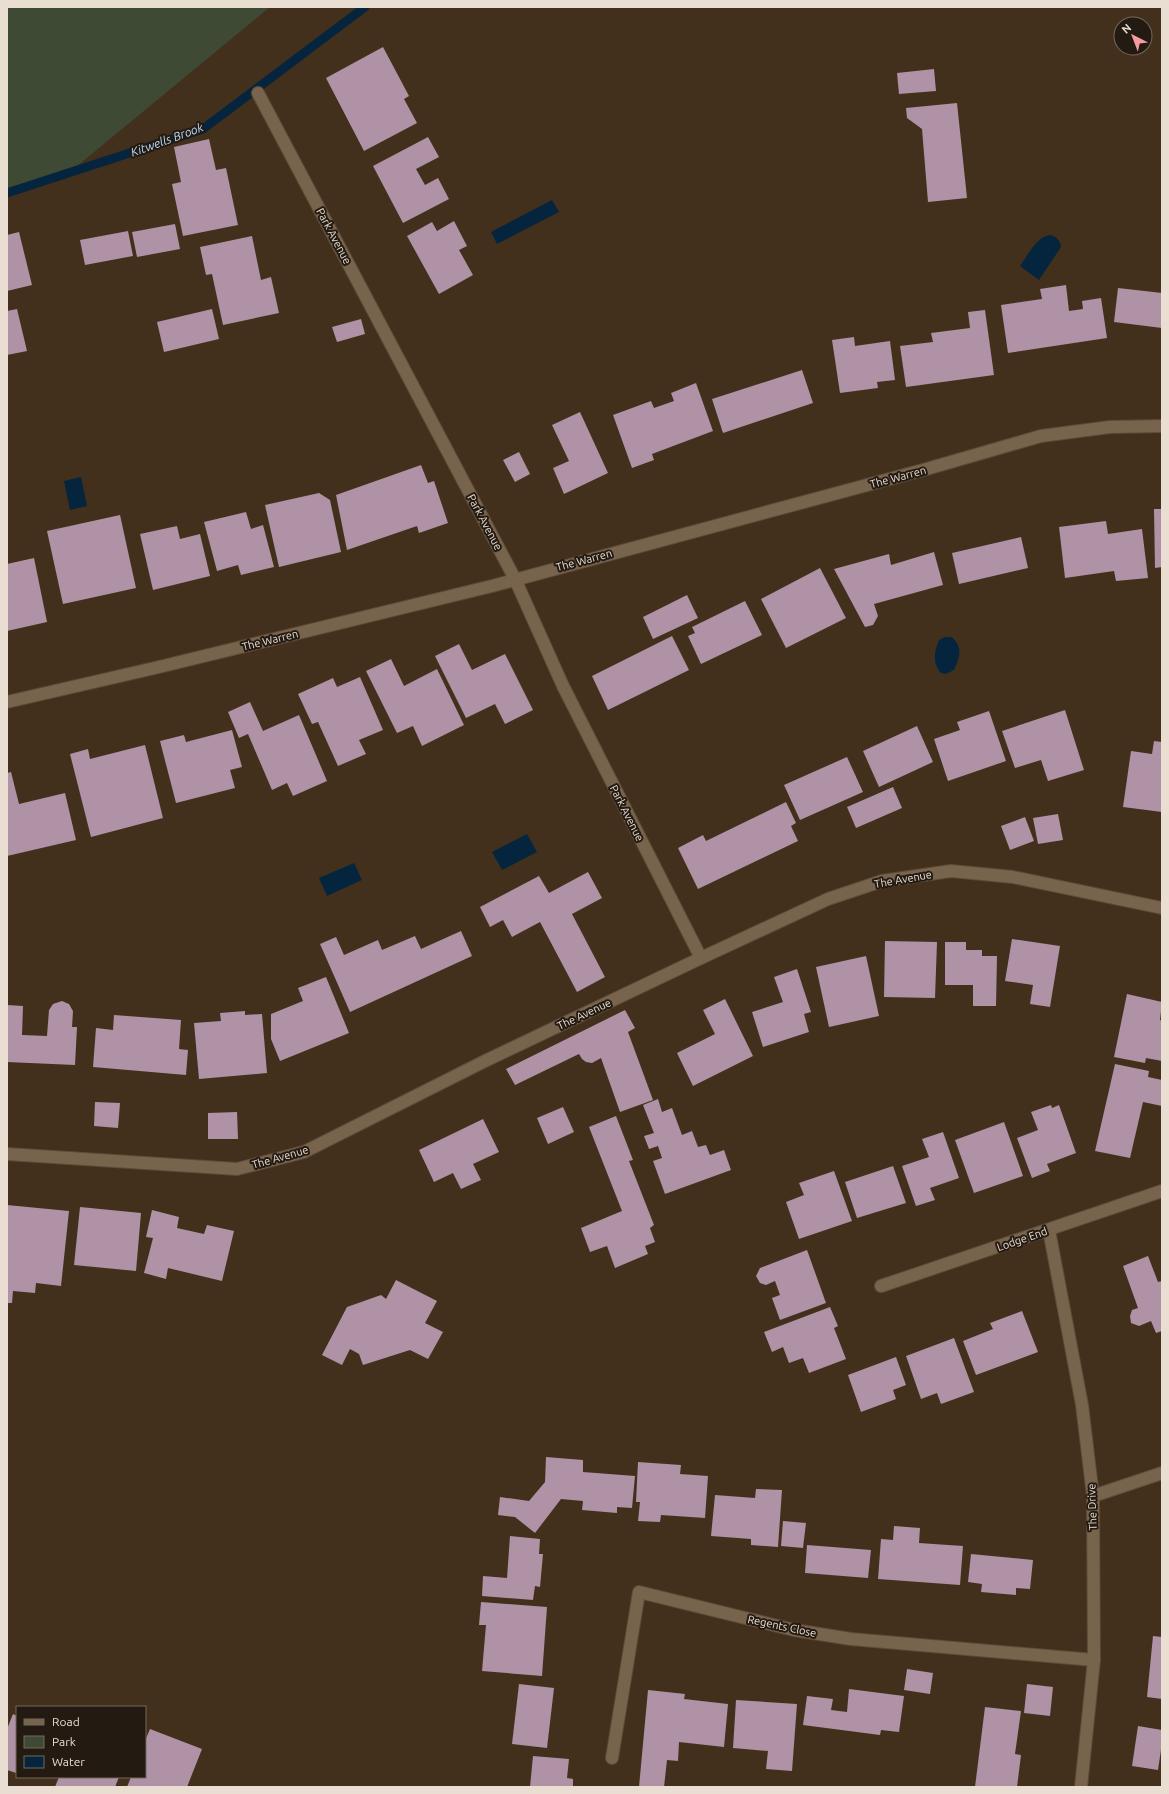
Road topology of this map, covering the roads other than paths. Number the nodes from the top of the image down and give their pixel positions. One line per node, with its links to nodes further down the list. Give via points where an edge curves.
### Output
1 (258, 93): 3 (street, Park Avenue)
2 (1162, 426): 3 (street, The Warren, via 1110,427 1041,436)
3 (515, 579): 4 (street, The Warren); 6 (street, Park Avenue, via 563,686)
4 (7, 702)
5 (1162, 908): 6 (street, The Avenue, via 1012,876 951,871 882,880 828,899)
6 (701, 958): 7 (street, The Avenue, via 485,1061 304,1152 237,1169)
7 (7, 1154)
8 (1162, 1192): 9 (street, Lodge End)
9 (1049, 1230): 10 (street, Lodge End); 12 (street, The Drive, via 1082,1405)
10 (881, 1286)
11 (1162, 1473): 12 (street)
12 (1093, 1496): 13 (street, The Drive)
13 (1094, 1660): 14 (street, Regents Close, via 851,1639 794,1630 639,1592); 15 (street, The Drive)
14 (612, 1758)
15 (1081, 1787)

